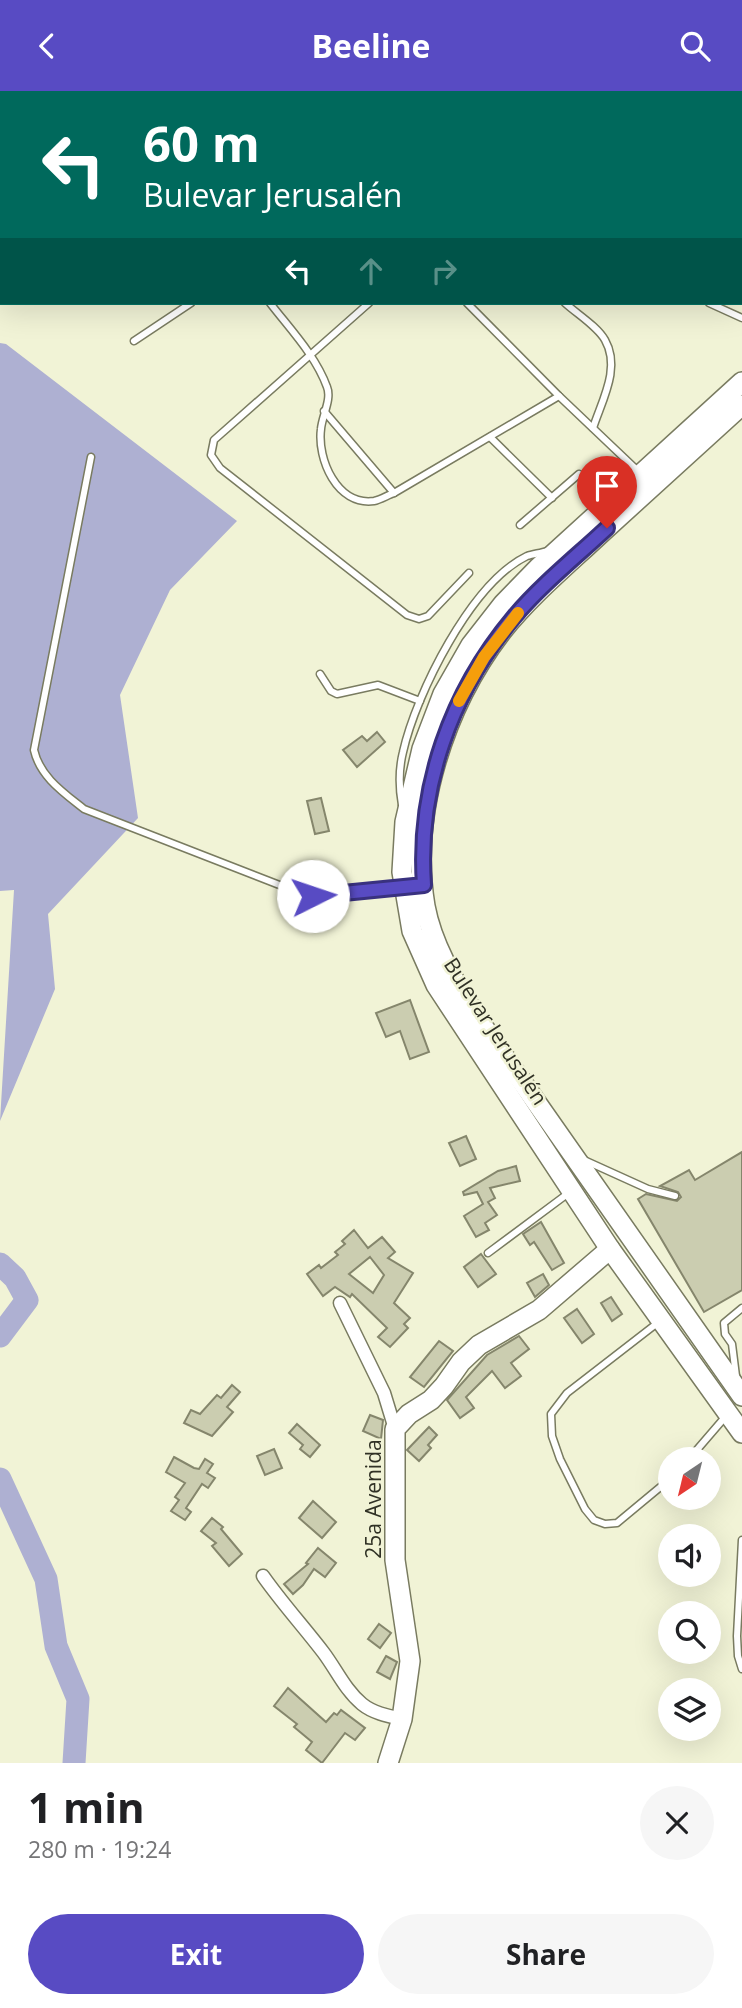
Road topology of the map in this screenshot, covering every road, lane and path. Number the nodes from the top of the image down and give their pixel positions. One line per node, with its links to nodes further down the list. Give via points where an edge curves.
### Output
1 (188, 305): 8 (lane)
2 (272, 305): 9 (lane)
3 (367, 305): 9 (lane)
4 (469, 305): 11 (lane)
5 (567, 305): 14 (lane, via 604,338 612,360)
6 (713, 305): 7 (lane)
7 (742, 319)
8 (134, 341)
9 (310, 356): 13 (lane, via 329,391); 23 (lane, via 214,440 211,455 220,468 407,615 428,616)
10 (742, 382): 18 (main road, Bulevar Jerusalén)
11 (559, 396): 14 (lane); 15 (lane)
12 (742, 405): 27 (main road, Bulevar Jerusalén, via 550,580 516,614 484,657 457,705 435,769 423,826)
13 (324, 411): 19 (lane); 19 (lane, via 321,454 338,486 352,497 373,501)
14 (593, 428): 18 (lane)
15 (490, 437): 19 (lane); 20 (lane)
16 (90, 457): 28 (lane, via 34,750 39,767 84,809 300,893 313,896)
17 (579, 474): 20 (lane)
18 (641, 474): 22 (main road, Bulevar Jerusalén)
19 (394, 493)
20 (552, 498): 21 (lane)
21 (520, 524)
22 (559, 548): 25 (lane, via 527,556 488,588 440,655); 26 (main road, Bulevar Jerusalén, via 503,604 456,669 431,720)
23 (469, 573)
24 (320, 674): 25 (lane, via 337,694 379,685)
25 (420, 701): 26 (lane, via 402,754 399,792)
26 (405, 822): 28 (main road, Bulevar Jerusalén)
27 (424, 885): 28 (lane); 29 (main road, Bulevar Jerusalén, via 425,906 450,975)
28 (404, 887): 30 (main road, Bulevar Jerusalén, via 412,931 436,985)
29 (572, 1155): 31 (lane); 37 (main road, Bulevar Jerusalén)
30 (572, 1191): 32 (main road, Bulevar Jerusalén); 33 (lane)
31 (674, 1196)
32 (610, 1249): 36 (main road, Bulevar Jerusalén); 39 (main road, 25a Avenida, via 539,1310 479,1345 444,1387)
33 (488, 1253)
34 (340, 1303): 39 (street, via 384,1393)
35 (742, 1308): 37 (lane, via 724,1323)
36 (661, 1319): 38 (main road, Bulevar Jerusalén); 42 (lane, via 567,1393 551,1414 560,1459 594,1520 617,1523)
37 (741, 1394)
38 (728, 1413): 40 (main road, Bulevar Jerusalén); 41 (lane)
39 (395, 1429): 46 (main road, 25a Avenida, via 395,1560 411,1661)
40 (742, 1433)
41 (699, 1447)
42 (658, 1489)
43 (742, 1541): 45 (lane, via 737,1636)
44 (263, 1576): 46 (street, via 362,1704)
45 (742, 1669)
46 (402, 1719): 47 (main road, 25a Avenida)
47 (387, 1763)

